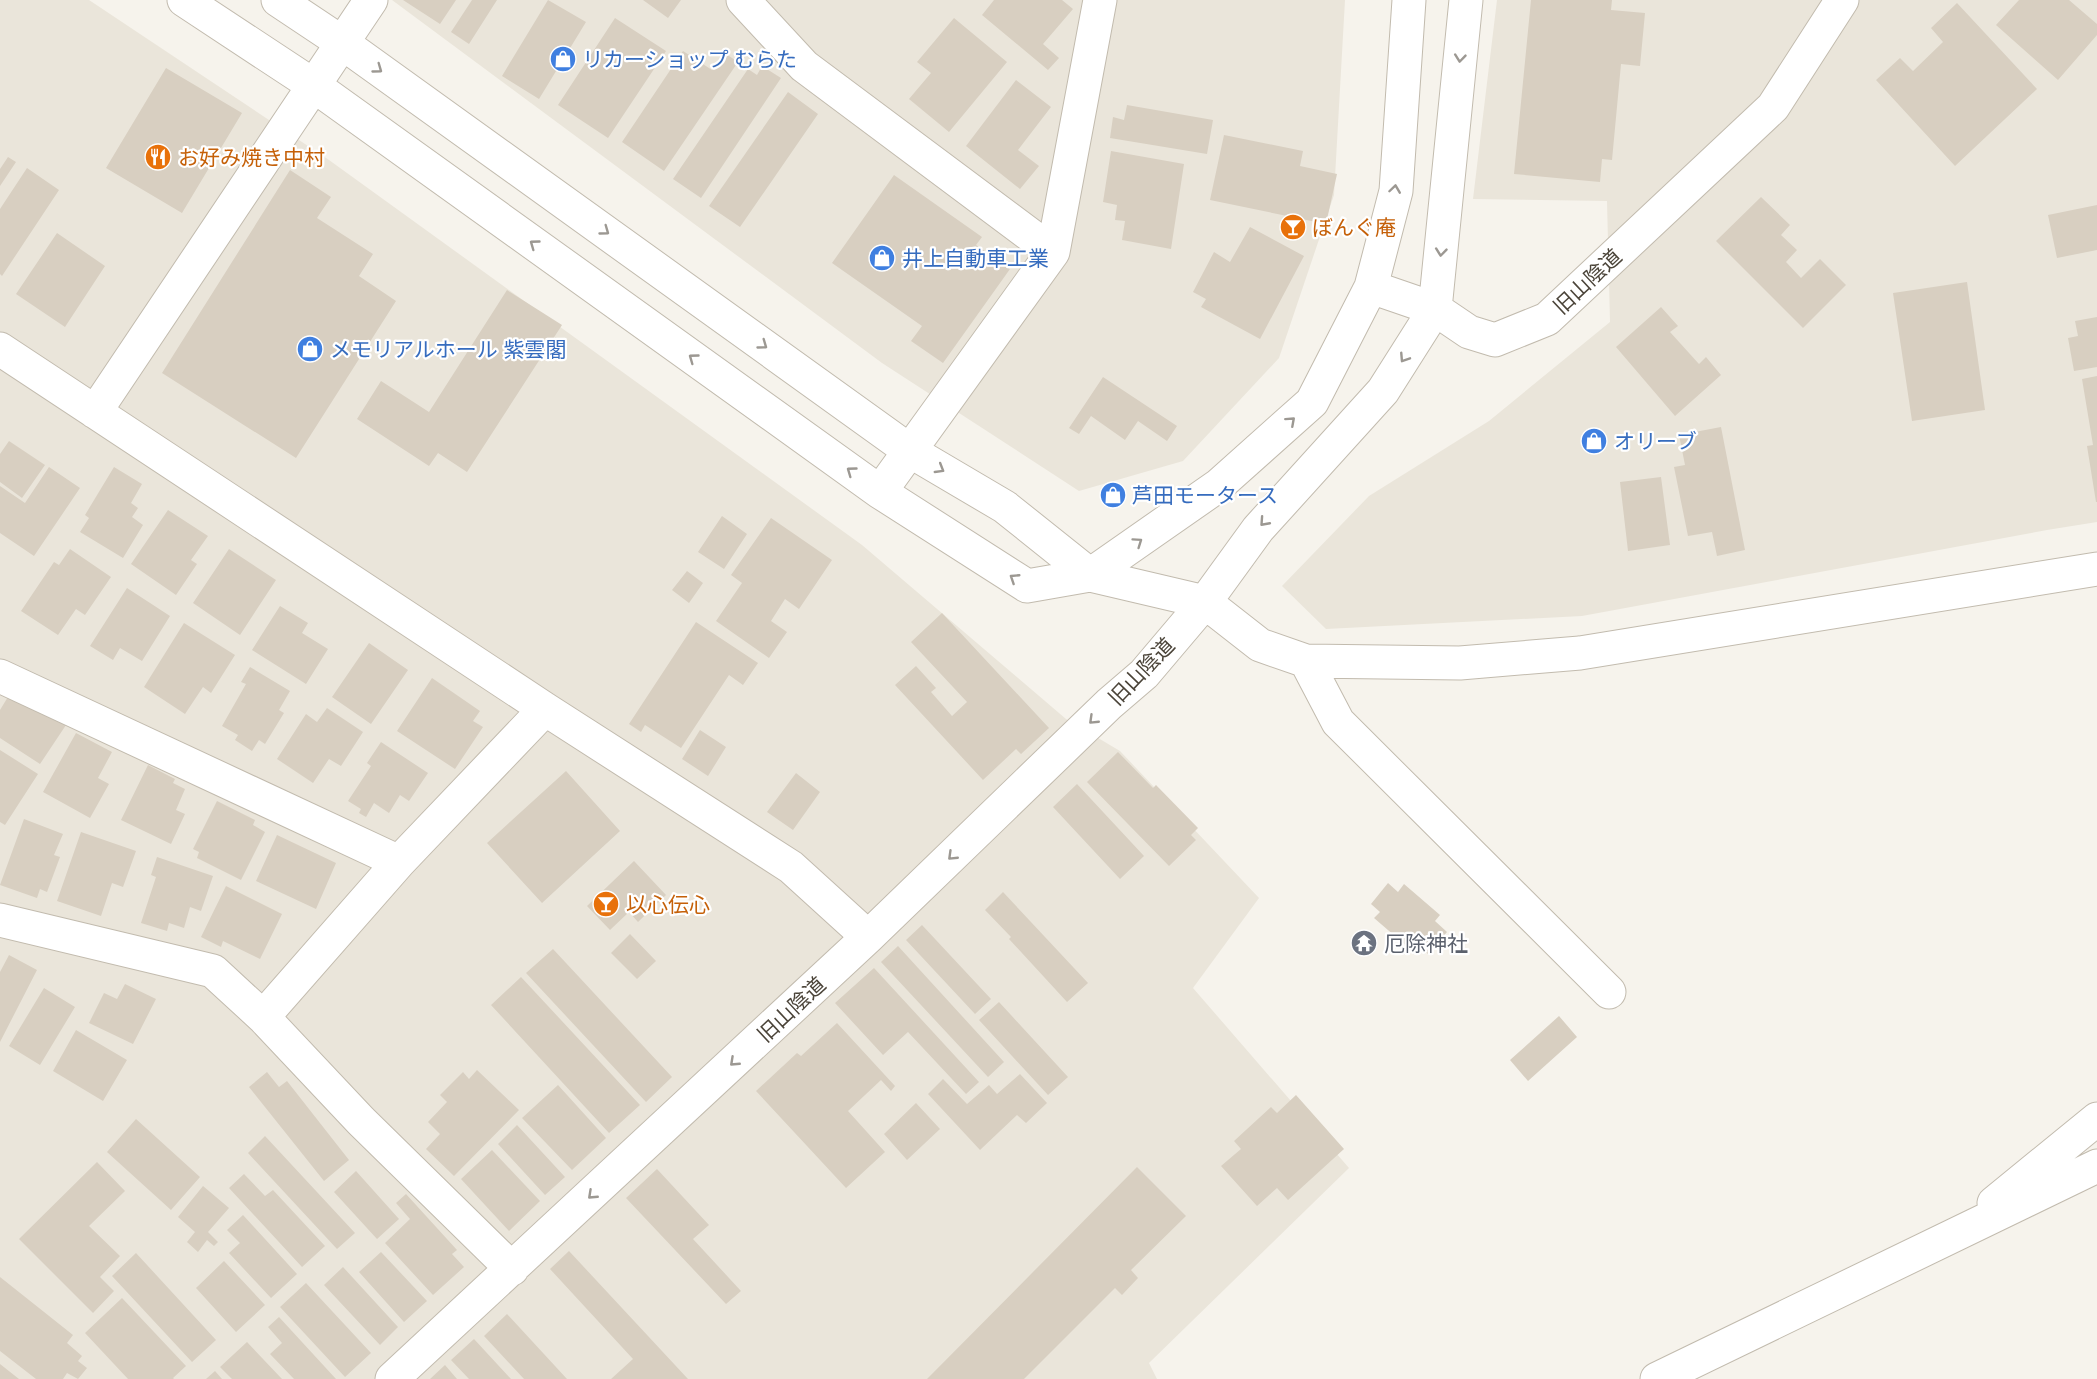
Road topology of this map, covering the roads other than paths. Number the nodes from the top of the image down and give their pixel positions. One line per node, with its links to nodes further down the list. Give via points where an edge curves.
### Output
1 (184, 0): 10 (street)
2 (278, 0): 9 (street)
3 (371, 0): 9 (street)
4 (743, 0): 11 (street, via 804,66)
5 (1100, 0): 11 (street)
6 (1409, 0): 12 (street, one-way to 6, via 1396,191)
7 (1466, 0): 13 (street, one-way to 13)
8 (1842, 0): 13 (street, 旧山陰道, via 1773,107 1547,319 1496,340 1469,332)
9 (341, 42): 10 (street); 16 (street, one-way to 16)
10 (312, 85): 15 (street); 17 (street, one-way to 10)
11 (1053, 252): 16 (street)
12 (1371, 287): 13 (street); 19 (street, one-way to 12, via 1219,485 1312,402)
13 (1435, 309): 20 (street, 旧山陰道, one-way to 20, via 1383,391 1258,529)
14 (0, 349): 15 (street)
15 (95, 412): 23 (street)
16 (910, 451): 17 (street); 19 (street, one-way to 19, via 1005,507)
17 (880, 492): 19 (street, one-way to 17, via 1027,586)
18 (2097, 569): 21 (street, via 1580,653 1460,663)
19 (1090, 575): 20 (street)
20 (1204, 602): 21 (street, via 1260,645); 26 (street, 旧山陰道, one-way to 26, via 1144,674)
21 (1306, 661): 27 (street, via 1338,722)
22 (0, 676): 24 (street)
23 (544, 709): 24 (street); 26 (street, via 791,867)
24 (399, 862): 28 (street)
25 (0, 920): 28 (street, via 213,971)
26 (868, 937): 32 (street, 旧山陰道, one-way to 32)
27 (1609, 992)
28 (263, 1017): 32 (street)
29 (2097, 1119): 31 (street)
30 (2097, 1166): 31 (street)
31 (1953, 1237): 34 (street)
32 (512, 1269): 33 (street, 旧山陰道)
33 (392, 1379)
34 (1657, 1379)

